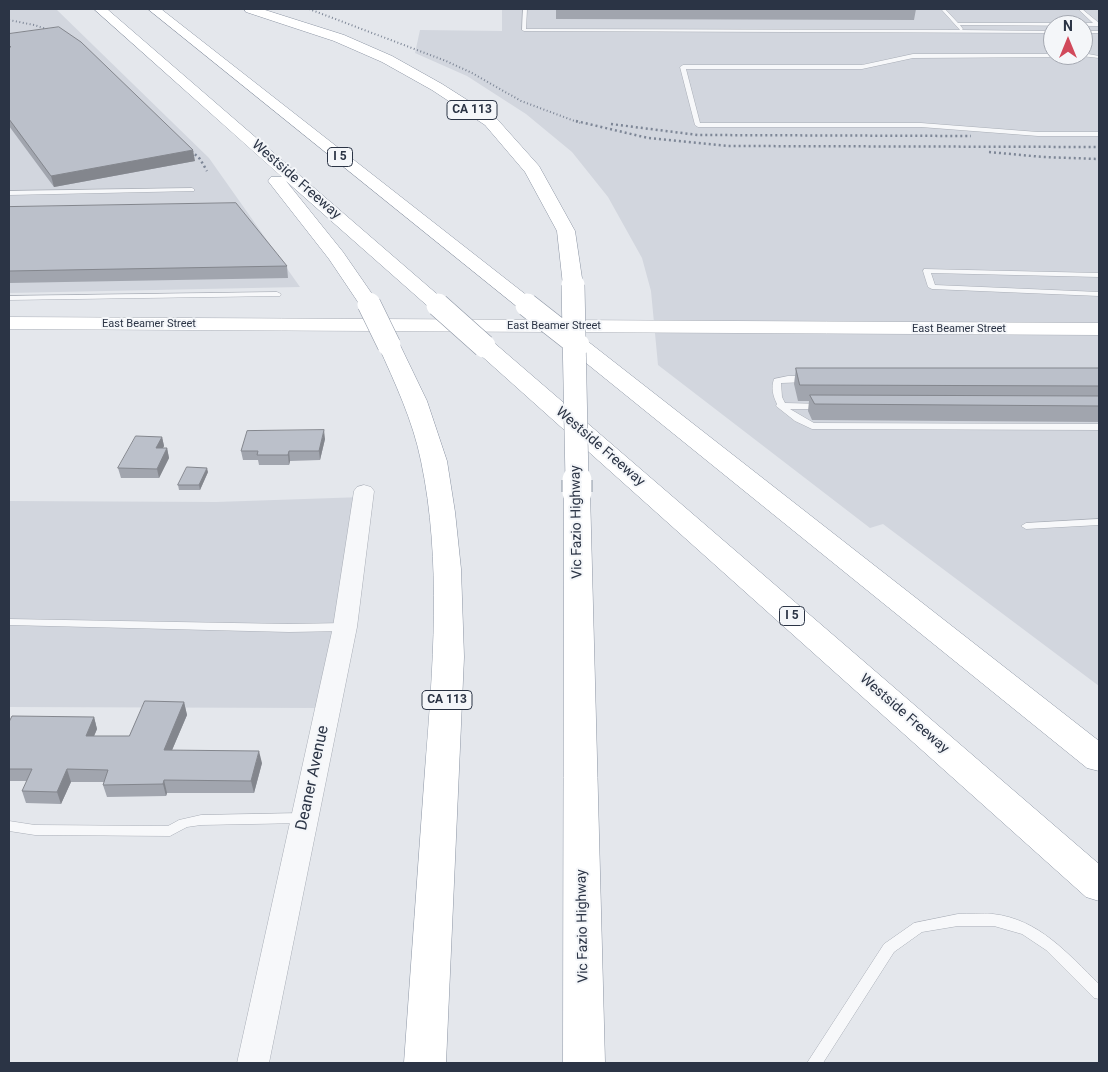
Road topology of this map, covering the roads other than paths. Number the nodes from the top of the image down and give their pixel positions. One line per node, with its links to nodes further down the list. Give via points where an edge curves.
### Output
1 (100, 9): 12 (main road, Westside Freeway / I 5)
2 (154, 9): 31 (main road, I 5, bridge)
3 (250, 9): 38 (main road, Vic Fazio Highway / CA 113, bridge, via 339,38 387,59 490,122 533,170 566,231 573,285)
4 (525, 9): 9 (lane, via 524,30)
5 (943, 9): 7 (lane)
6 (1080, 9): 8 (lane)
7 (956, 24): 8 (lane); 9 (lane)
8 (1098, 25)
9 (963, 31): 10 (lane)
10 (1043, 32)
11 (1043, 55): 13 (lane, via 914,56 862,67 683,67 698,125 921,125 1038,134)
12 (243, 134): 34 (main road, Westside Freeway / I 5, bridge); 37 (main road, CA 113, bridge, via 330,248 368,304 415,401 434,461 447,569 449,657)
13 (1099, 134)
14 (192, 190): 15 (lane)
15 (9, 193)
16 (1099, 276): 18 (lane, via 927,272 932,287)
17 (277, 294): 19 (lane)
18 (1099, 294)
19 (9, 298)
20 (9, 323): 21 (main road, East Beamer Street)
21 (1099, 330)
22 (817, 379): 23 (lane, via 777,382 775,389)
23 (780, 406): 24 (lane); 25 (lane, via 812,426)
24 (830, 406)
25 (1099, 427)
26 (364, 491): 30 (street, Deaner Avenue)
27 (1099, 522): 28 (lane)
28 (1026, 526)
29 (9, 622): 30 (lane)
30 (345, 627): 32 (street, Deaner Avenue)
31 (1099, 759)
32 (305, 818): 33 (lane, via 201,820 184,823 170,831 35,830); 36 (street, Deaner Avenue)
33 (9, 826)
34 (1099, 886)
35 (1099, 993): 39 (lane, via 1051,946 1026,929 994,920 958,920 919,928 889,948)
36 (253, 1063)
37 (425, 1063)
38 (584, 1063)
39 (815, 1063)

